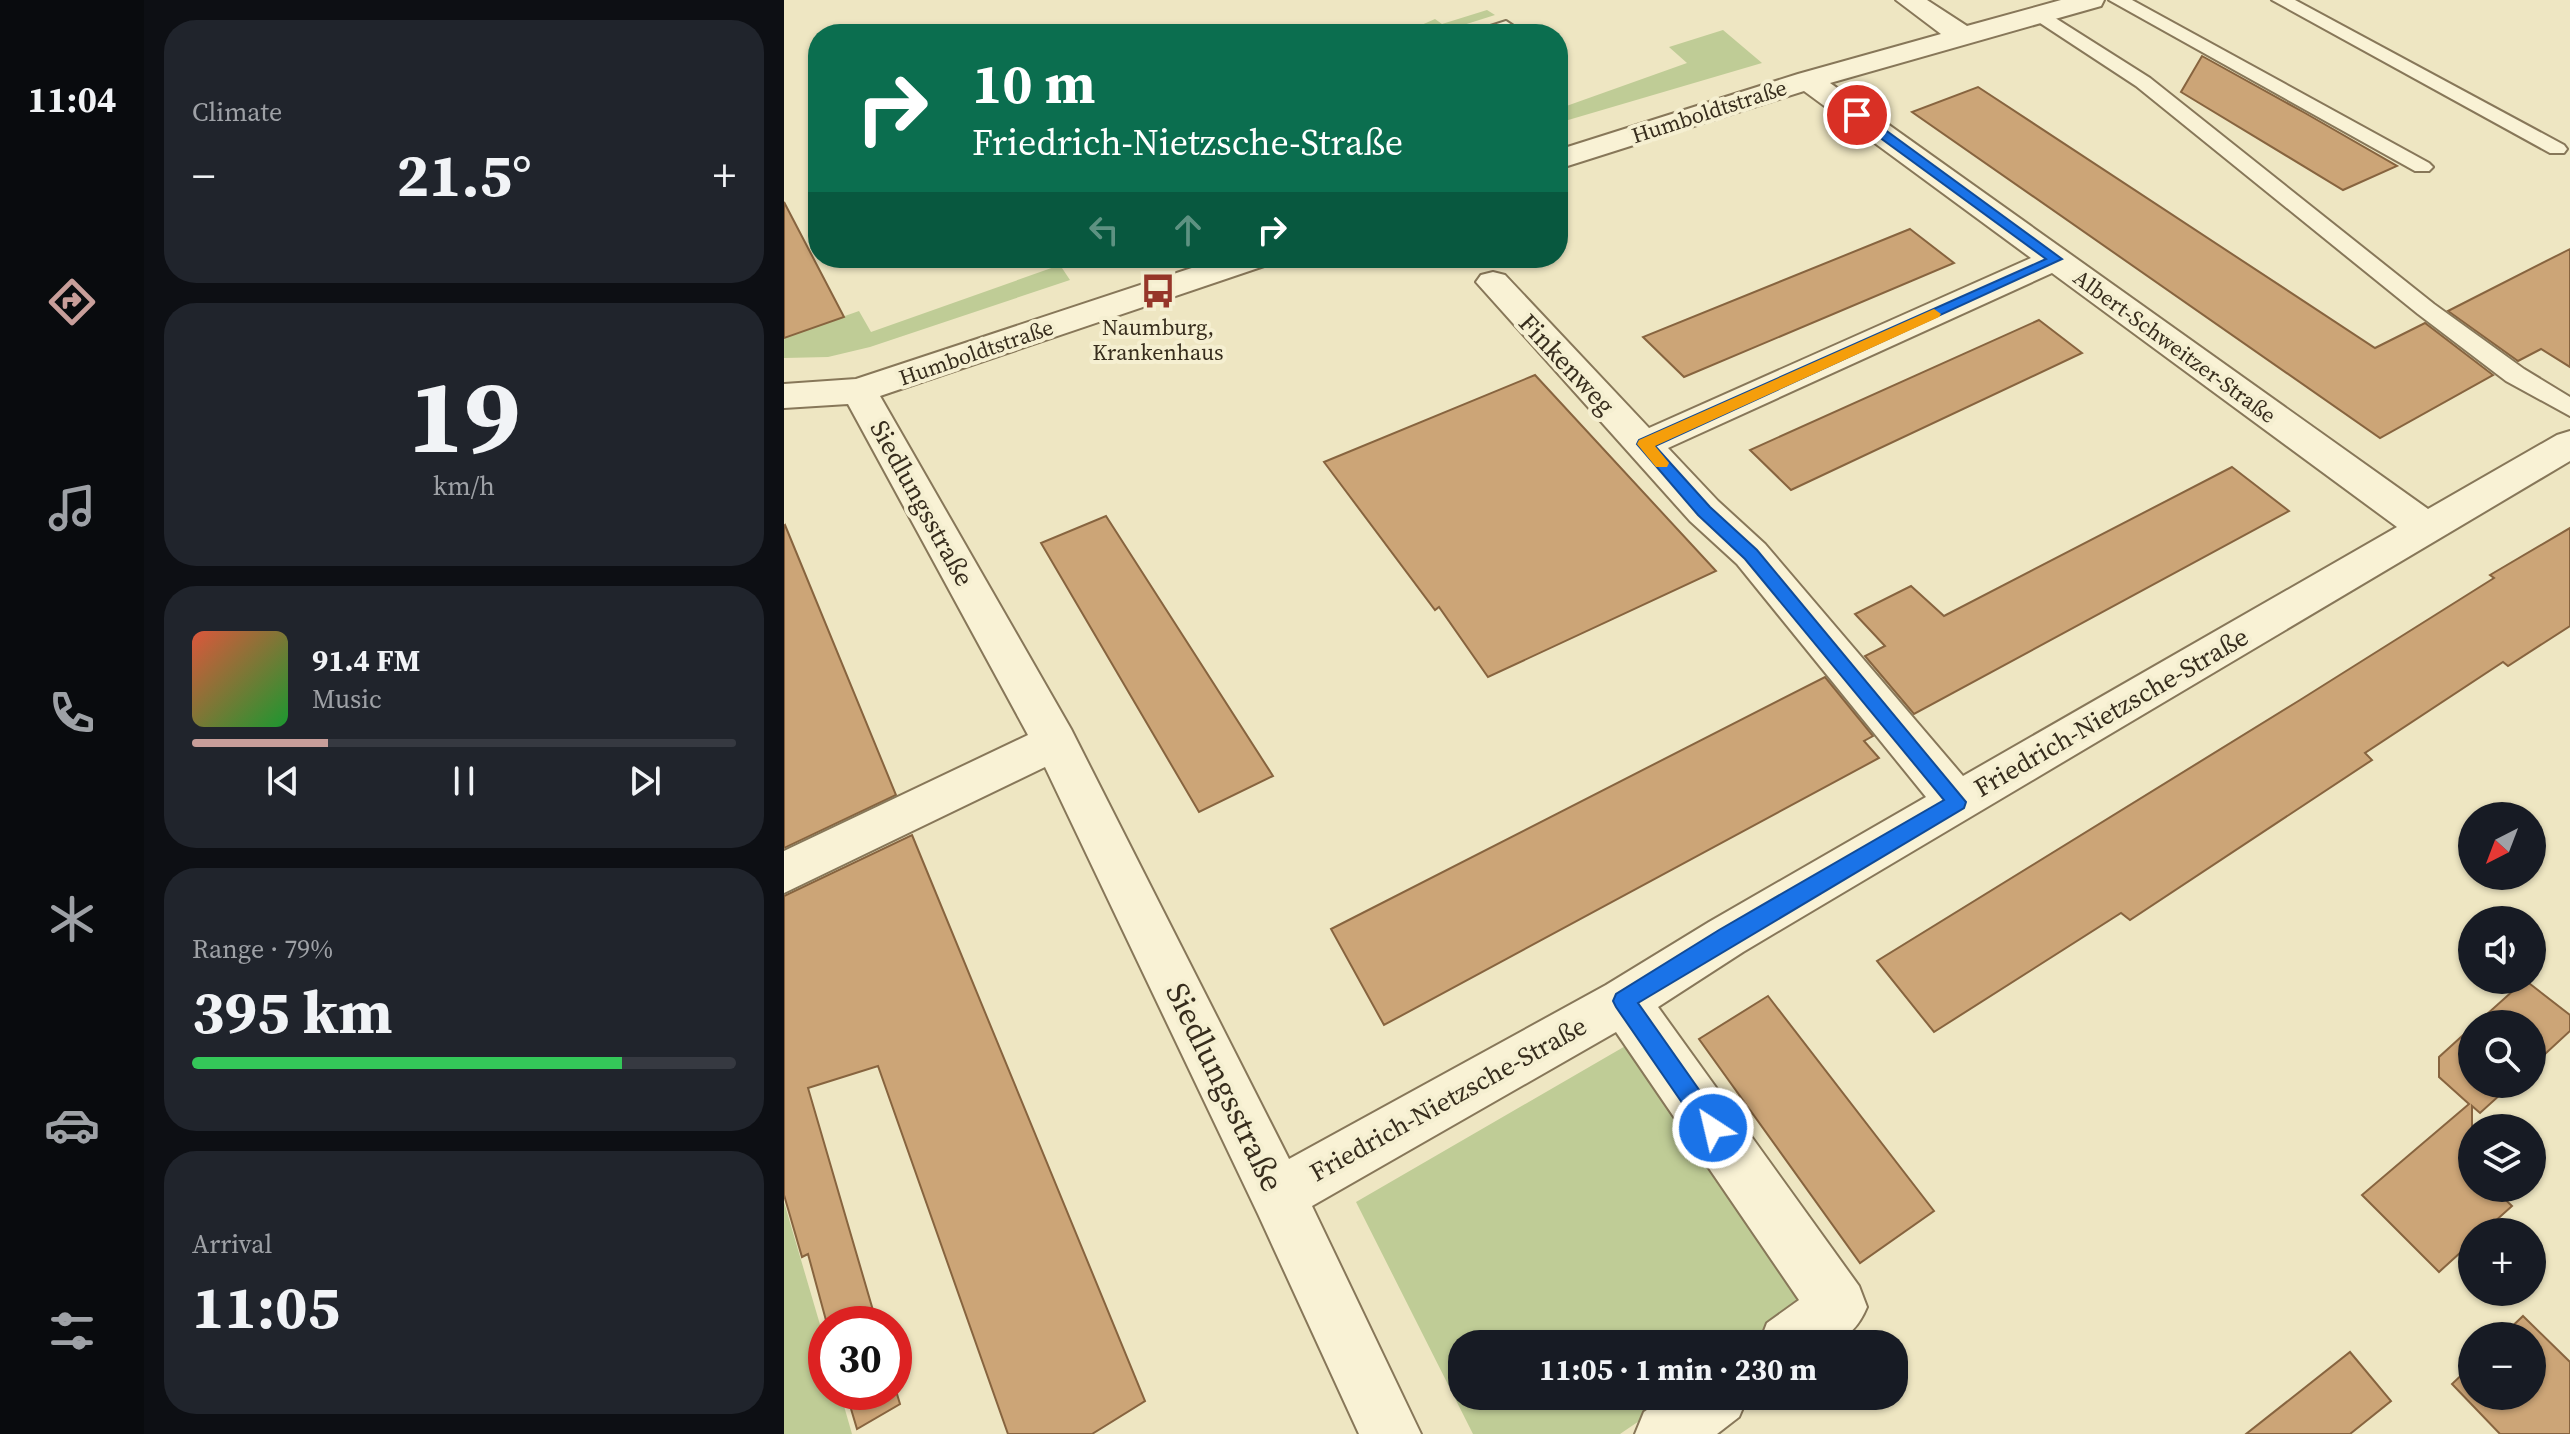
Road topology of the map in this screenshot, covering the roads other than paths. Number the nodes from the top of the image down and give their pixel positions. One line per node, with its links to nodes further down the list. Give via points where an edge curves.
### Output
1 (1909, 0): 6 (street)
2 (2091, 0): 5 (street, Humboldtstraße)
3 (2118, 0): 10 (lane)
4 (2281, 0): 8 (lane)
5 (2041, 15): 6 (street, Humboldtstraße); 16 (lane, via 2143,82 2426,309)
6 (1964, 37): 7 (street, Humboldtstraße)
7 (1808, 80): 9 (street, Humboldtstraße); 11 (street, Albert-Schweitzer-Straße)
8 (2557, 149)
9 (1568, 157)
10 (2422, 167)
11 (2055, 259): 17 (street); 19 (street, Albert-Schweitzer-Straße)
12 (1225, 268): 14 (street, Humboldtstraße)
13 (1493, 282): 17 (street, Finkenweg)
14 (859, 391): 15 (street, Humboldtstraße); 20 (street, Siedlungsstraße)
15 (784, 396)
16 (2570, 408)
17 (1645, 444): 21 (street, Finkenweg, via 1704,511 1751,554)
18 (2570, 444): 19 (street, Friedrich-Nietzsche-Straße)
19 (2426, 528): 21 (street, Friedrich-Nietzsche-Straße)
20 (1055, 742): 22 (street); 24 (street, Siedlungsstraße)
21 (1957, 802): 23 (street, Friedrich-Nietzsche-Straße)
22 (784, 873)
23 (1624, 1001): 24 (street, Friedrich-Nietzsche-Straße); 25 (street, via 1838,1307)
24 (1278, 1195): 27 (street, Siedlungsstraße)
25 (1807, 1330)
26 (1699, 1410): 28 (street)
27 (1390, 1434)
28 (1666, 1434)

